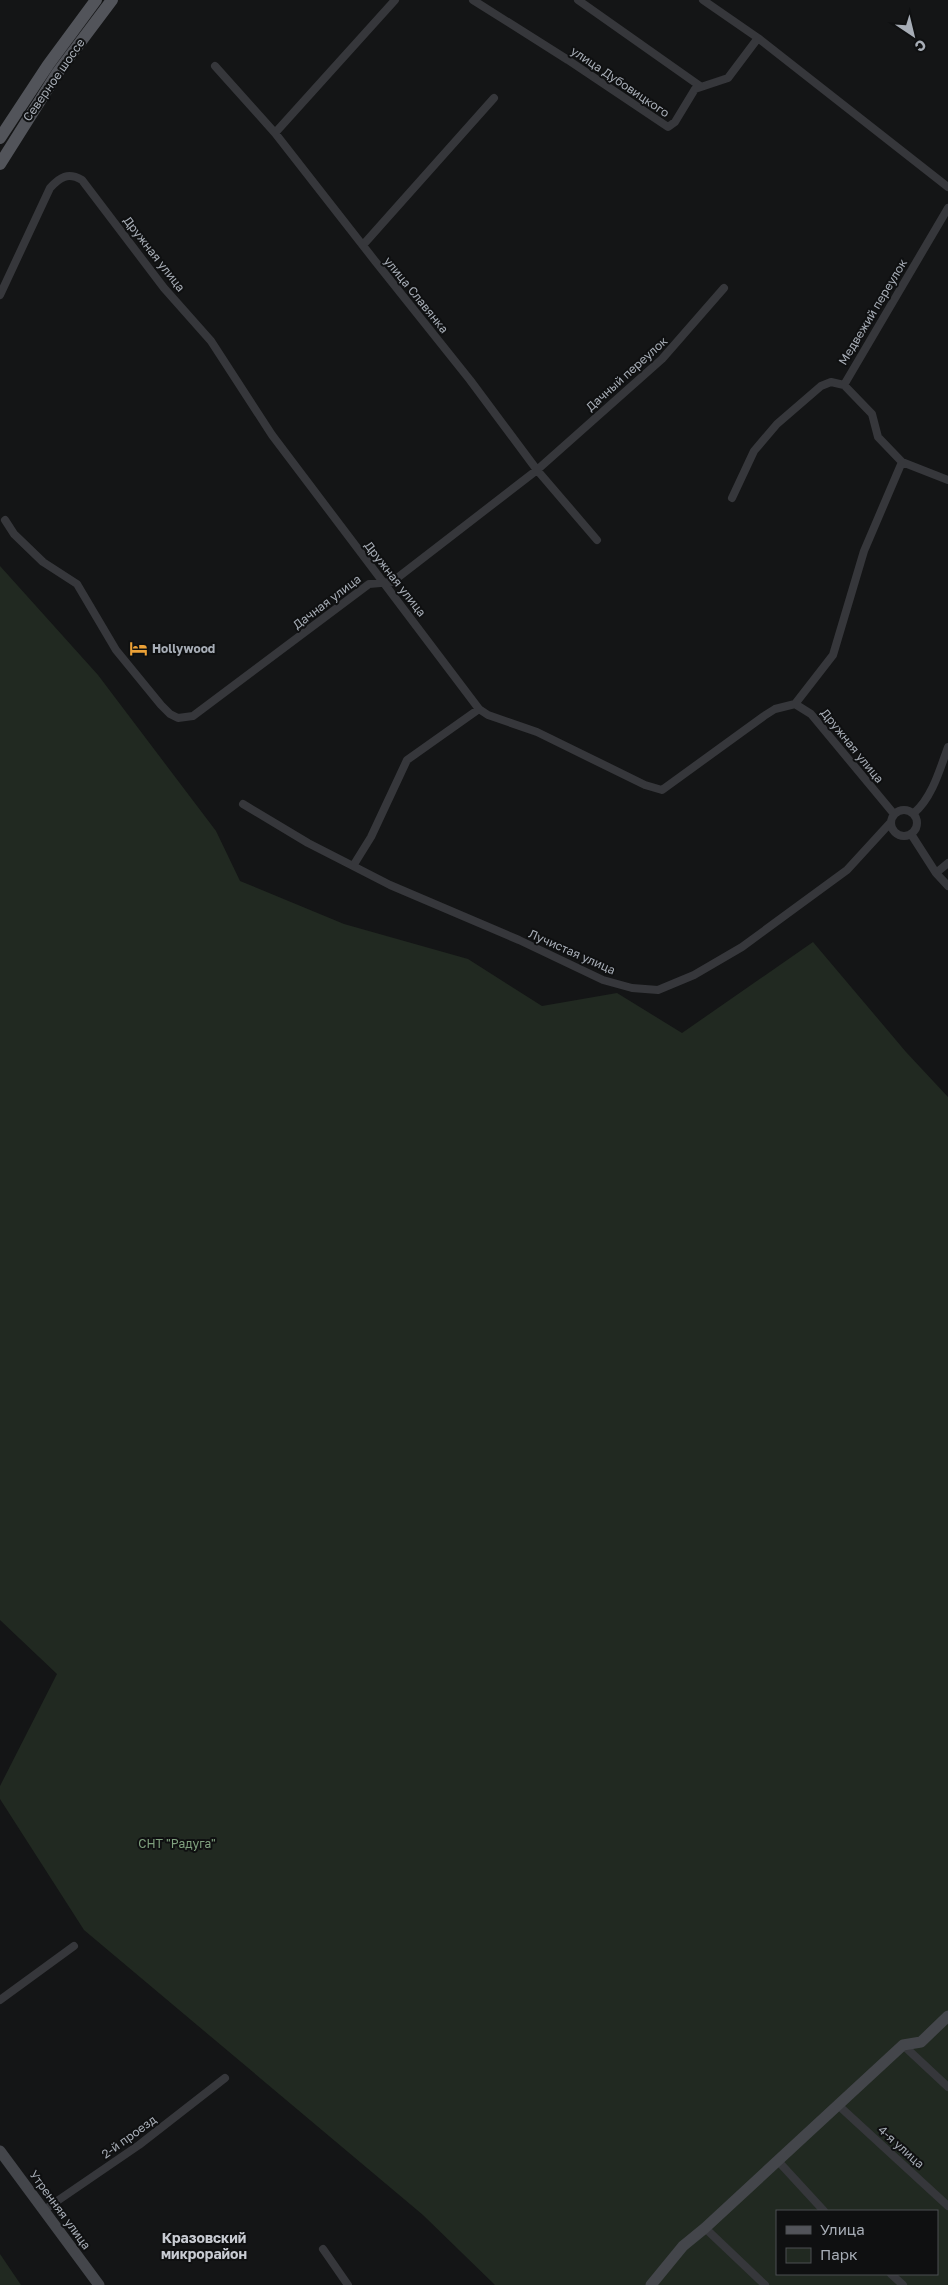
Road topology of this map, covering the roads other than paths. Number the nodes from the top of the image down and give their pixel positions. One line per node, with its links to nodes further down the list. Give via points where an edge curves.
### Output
1 (96, 0): 12 (main road, Северное шоссе)
2 (112, 0): 13 (main road, Северное шоссе, via 58,72)
3 (395, 0): 11 (street)
4 (473, 0): 9 (street, улица Дубовицкого, via 664,126 675,122 690,96)
5 (578, 0): 9 (street)
6 (703, 0): 7 (street)
7 (758, 38): 9 (street, via 728,78); 14 (street)
8 (215, 66): 11 (street, улица Славянка)
9 (700, 86)
10 (494, 98): 16 (street)
11 (275, 133): 16 (street, улица Славянка)
12 (0, 138)
13 (0, 164)
14 (948, 187)
15 (948, 208): 19 (street, Медвежий переулок)
16 (363, 244): 21 (street, улица Славянка)
17 (724, 288): 21 (street, Дачный переулок, via 662,359)
18 (0, 295): 26 (street, Дружная улица, via 50,188 59,178 68,176 82,180 164,288 211,341 278,442)
19 (844, 385): 20 (street, via 872,414 878,437); 23 (street, Медвежий переулок, via 830,382 821,386 777,424 754,450)
20 (902, 462): 22 (street); 27 (street, via 864,552 833,655)
21 (537, 470): 25 (street, улица Славянка); 26 (street, Дачная улица, via 392,582)
22 (948, 480)
23 (732, 498)
24 (5, 520): 26 (street, Дачная улица, via 14,534 43,562 77,584 116,650 161,705 178,718 202,711 369,584)
25 (597, 540)
26 (385, 584): 28 (street, Дружная улица)
27 (795, 704): 28 (street, Дружная улица, via 764,716 662,790); 32 (street, Дружная улица, via 811,714)
28 (479, 709): 36 (street, via 407,760 371,837)
29 (948, 747): 31 (street, via 921,808)
30 (243, 804): 36 (street, Лучистая улица)
31 (914, 813): 32 (street, via 904,809); 34 (street, via 918,821)
32 (894, 814): 33 (street)
33 (891, 822): 34 (street, via 896,833); 36 (street, Лучистая улица, via 847,870 742,947 694,976 658,990 632,988 603,980)
34 (911, 834): 37 (street)
35 (948, 863): 37 (street)
36 (353, 866)
37 (936, 873): 38 (street)
38 (948, 886)
39 (74, 1946): 40 (street)
40 (0, 2000)
41 (948, 2016): 42 (street, via 921,2042)
42 (903, 2045): 44 (street); 45 (street)
43 (225, 2078): 49 (street, 2-й проезд, via 139,2144)
44 (948, 2087)
45 (838, 2105): 47 (street); 48 (street, 4-я улица)
46 (0, 2151): 49 (street, Утренняя улица)
47 (778, 2162): 50 (street); 51 (street)
48 (948, 2206)
49 (44, 2210): 54 (street, Утренняя улица)
50 (823, 2210)
51 (706, 2228): 56 (street, via 683,2246); 57 (street)
52 (323, 2248): 55 (street)
53 (892, 2275): 58 (street)
54 (99, 2285)
55 (348, 2285)
56 (651, 2285)
57 (765, 2285)
58 (903, 2285)

